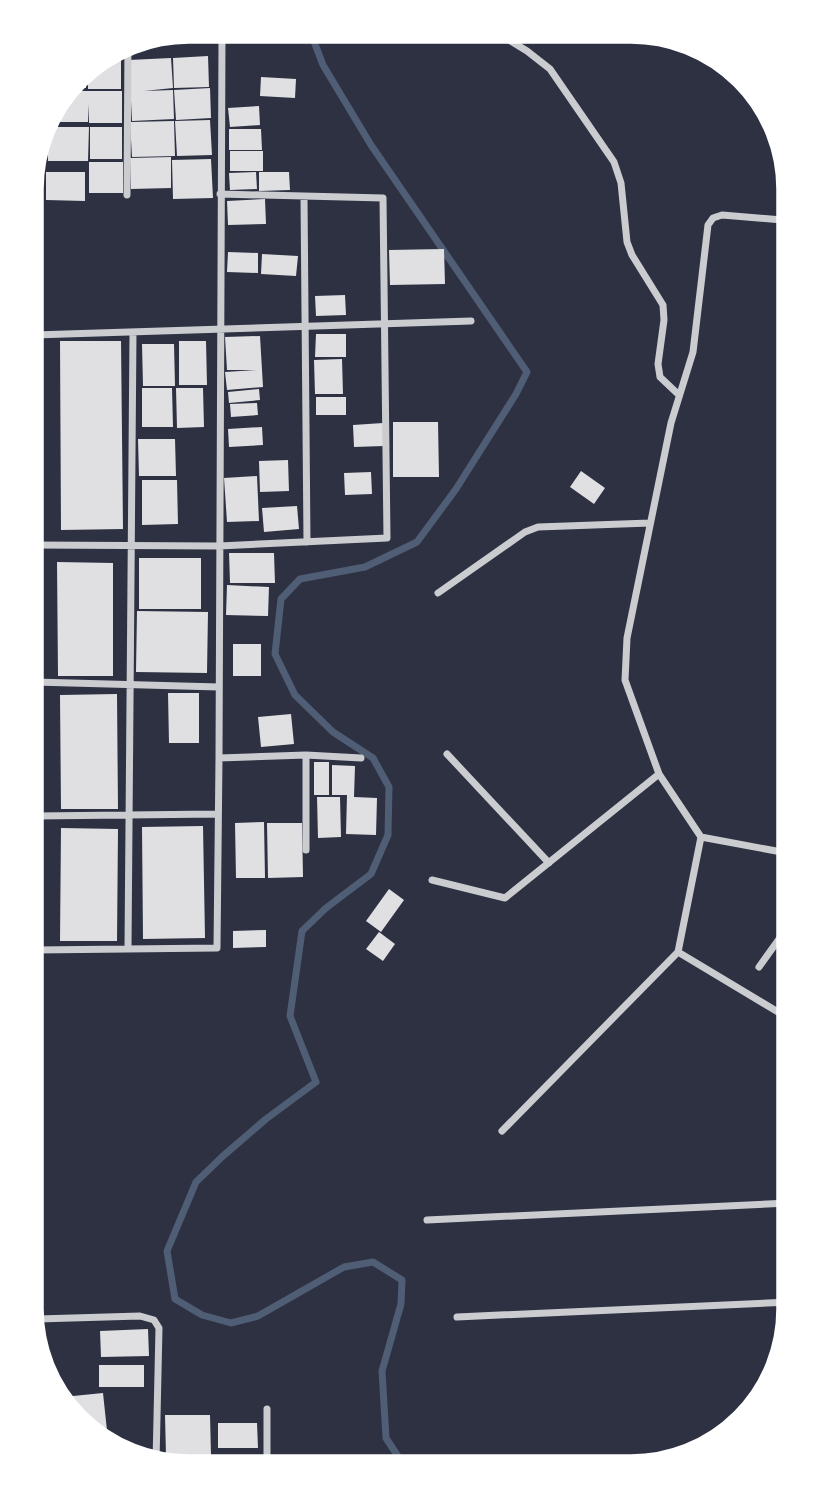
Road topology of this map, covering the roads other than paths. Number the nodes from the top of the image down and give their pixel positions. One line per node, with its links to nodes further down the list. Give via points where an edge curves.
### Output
1 (222, 42): 4 (street)
2 (512, 42): 14 (street, via 550,69 614,162 621,183 627,242 663,305 660,377)
3 (128, 56): 5 (street)
4 (220, 194): 6 (street); 11 (street)
5 (127, 195)
6 (304, 197): 9 (street, via 383,198); 10 (street)
7 (778, 220): 14 (street, via 722,215 708,225 693,352)
8 (471, 321): 9 (street)
9 (384, 324): 10 (street); 16 (street, via 387,538)
10 (305, 326): 11 (street); 16 (street)
11 (220, 329): 12 (street); 19 (street)
12 (133, 332): 13 (street); 18 (street)
13 (42, 335)
14 (679, 395): 15 (street)
15 (650, 523): 20 (street, via 538,527); 28 (street, via 628,638 625,680)
16 (307, 542): 19 (street)
17 (42, 545): 18 (street)
18 (131, 545): 19 (street); 22 (street)
19 (219, 546): 23 (street)
20 (438, 593)
21 (42, 682): 22 (street)
22 (130, 684): 23 (street); 30 (street)
23 (219, 687): 26 (street)
24 (447, 754): 35 (street)
25 (306, 755): 26 (street); 27 (street); 33 (street)
26 (219, 758): 29 (street)
27 (361, 758)
28 (659, 774): 32 (street); 35 (street)
29 (218, 814): 30 (street); 38 (street, via 217,948)
30 (129, 815): 31 (street); 38 (street)
31 (42, 816)
32 (701, 837): 34 (street); 40 (street)
33 (306, 850)
34 (778, 851)
35 (549, 863): 36 (street, via 505,898)
36 (432, 880)
37 (778, 941): 41 (street)
38 (128, 948): 39 (street)
39 (42, 950)
40 (678, 952): 42 (street); 43 (street)
41 (759, 967)
42 (778, 1012)
43 (502, 1131)
44 (778, 1204): 45 (street)
45 (427, 1220)
46 (778, 1303): 47 (street)
47 (457, 1317)
48 (43, 1319): 50 (street, via 140,1316 154,1320 159,1328)
49 (267, 1409): 51 (street)
50 (156, 1452)
51 (267, 1456)

